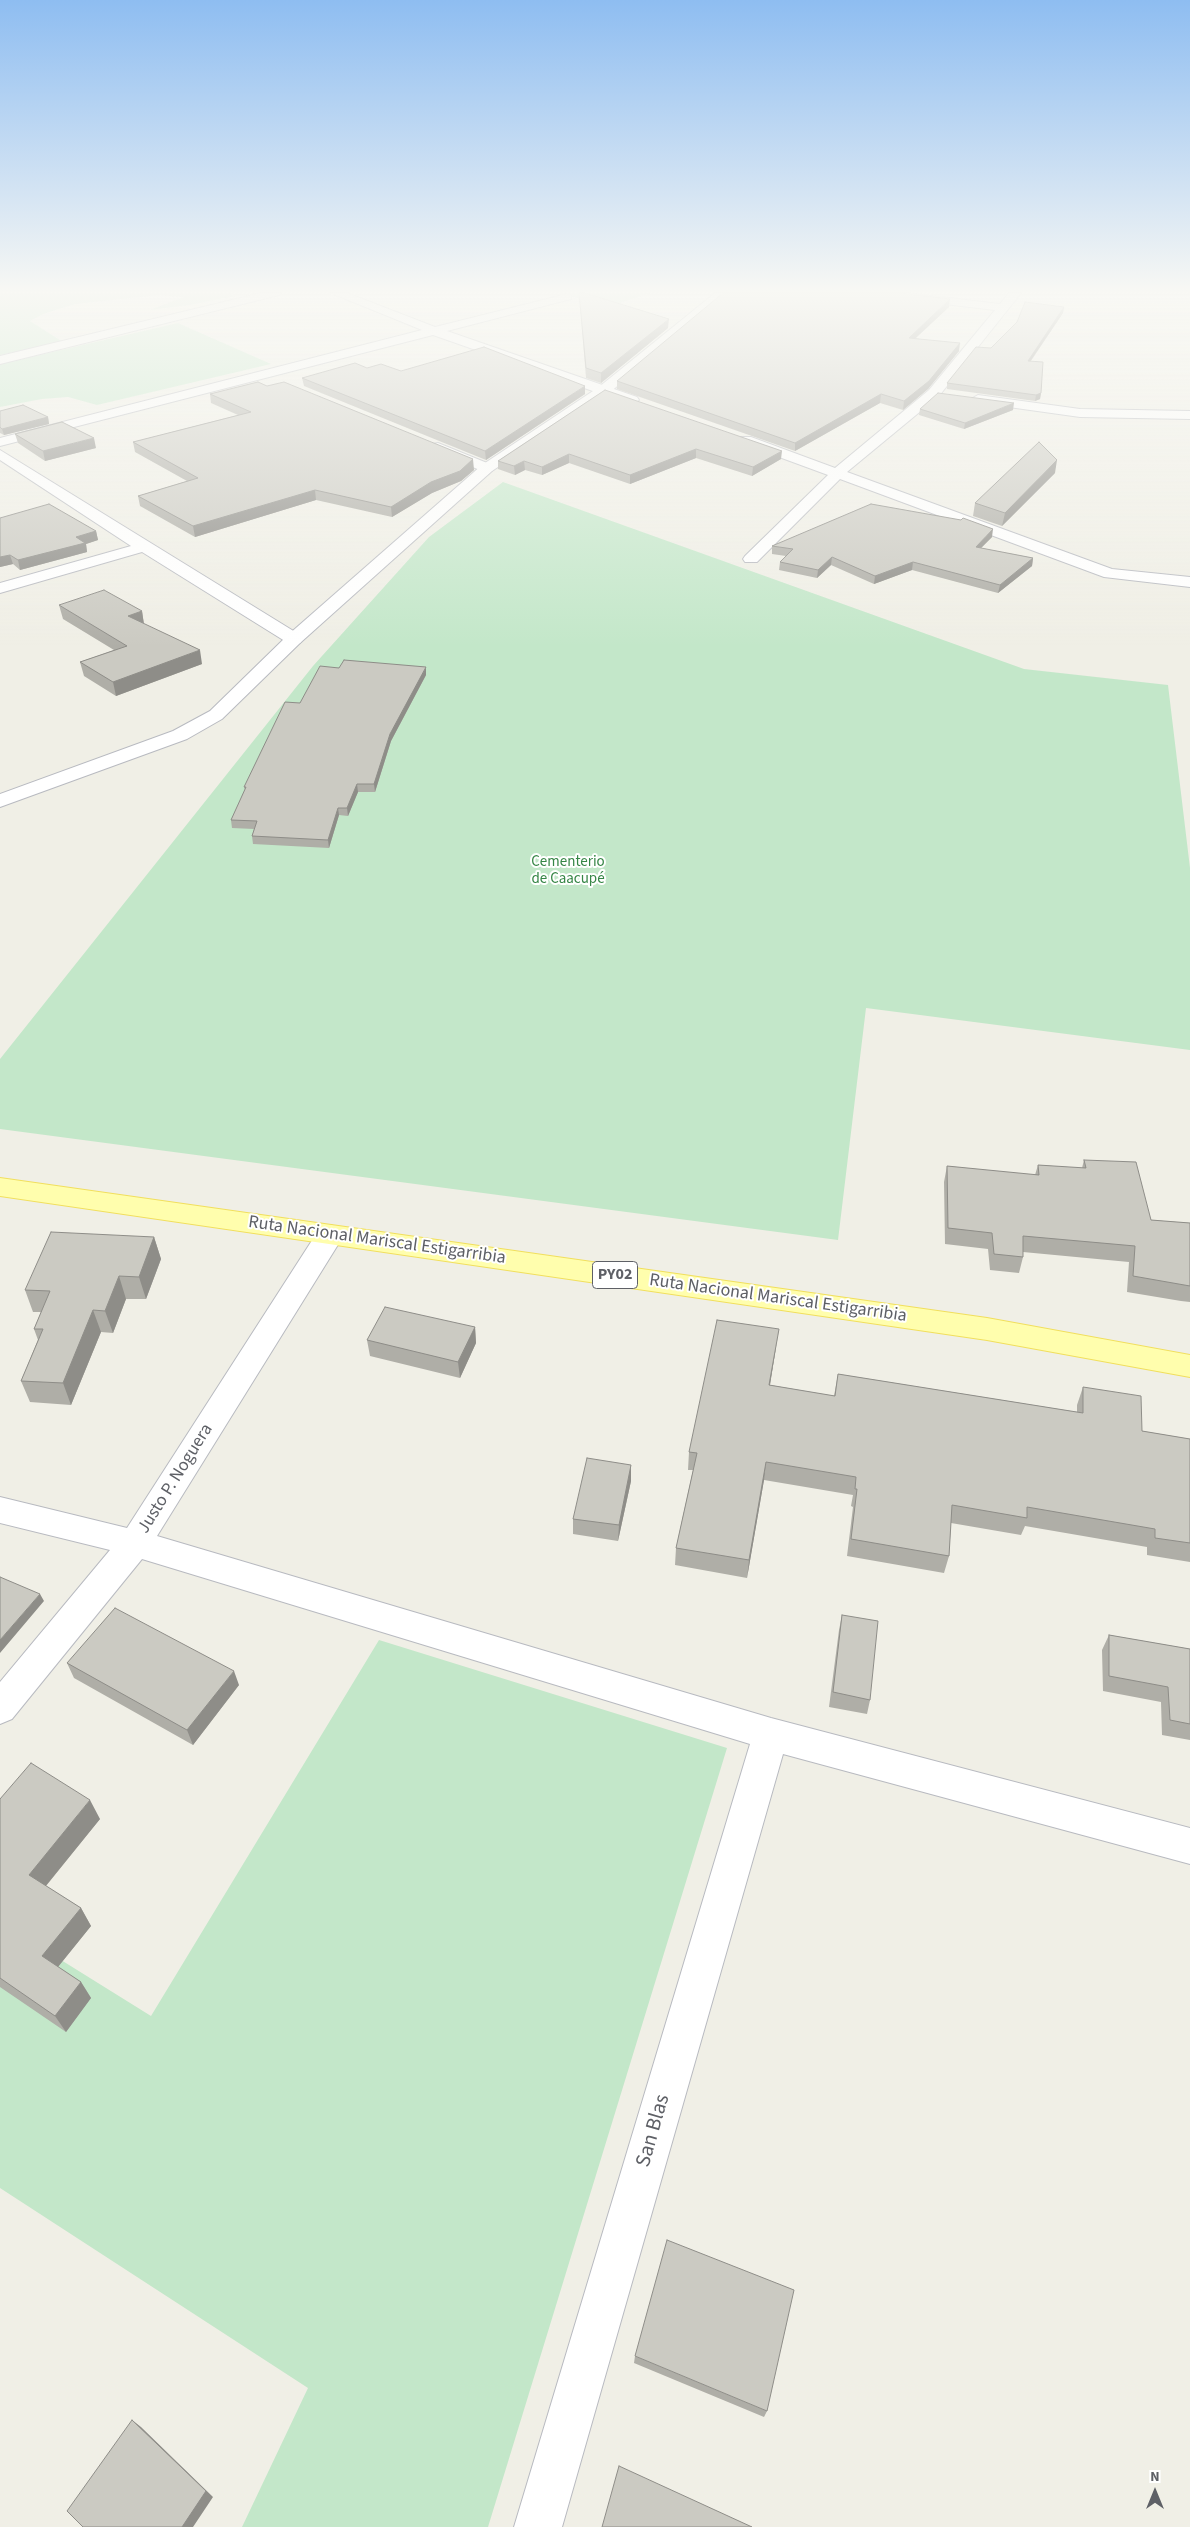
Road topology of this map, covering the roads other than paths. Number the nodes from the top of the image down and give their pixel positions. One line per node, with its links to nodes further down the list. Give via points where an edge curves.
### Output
1 (121, 411): 7 (street)
2 (573, 411): 10 (street)
3 (912, 411): 11 (street)
4 (1065, 411): 5 (street)
5 (1190, 415)
6 (735, 436): 11 (street)
7 (0, 442)
8 (424, 442): 10 (street)
9 (0, 454): 12 (street)
10 (488, 468): 16 (street)
11 (838, 473): 13 (street); 14 (street, via 1110,574)
12 (144, 547): 15 (street); 16 (street)
13 (751, 560)
14 (1190, 582)
15 (0, 588)
16 (294, 639): 17 (street, via 216,714 180,735)
17 (0, 801)
18 (0, 1187): 20 (main road, Ruta Nacional Mariscal Estigarribia / PY02)
19 (0, 1191): 20 (main road, Ruta Nacional Mariscal Estigarribia / PY02)
20 (38, 1193): 21 (main road, Ruta Nacional Mariscal Estigarribia / PY02)
21 (330, 1235): 22 (main road, Ruta Nacional Mariscal Estigarribia / PY02, via 977,1327); 24 (street, Justo P. Noguera)
22 (1190, 1366)
23 (0, 1510): 24 (street)
24 (135, 1543): 25 (street, Justo P. Noguera); 26 (street)
25 (0, 1708)
26 (771, 1734): 27 (street); 28 (street, San Blas)
27 (1190, 1846)
28 (538, 2527)

